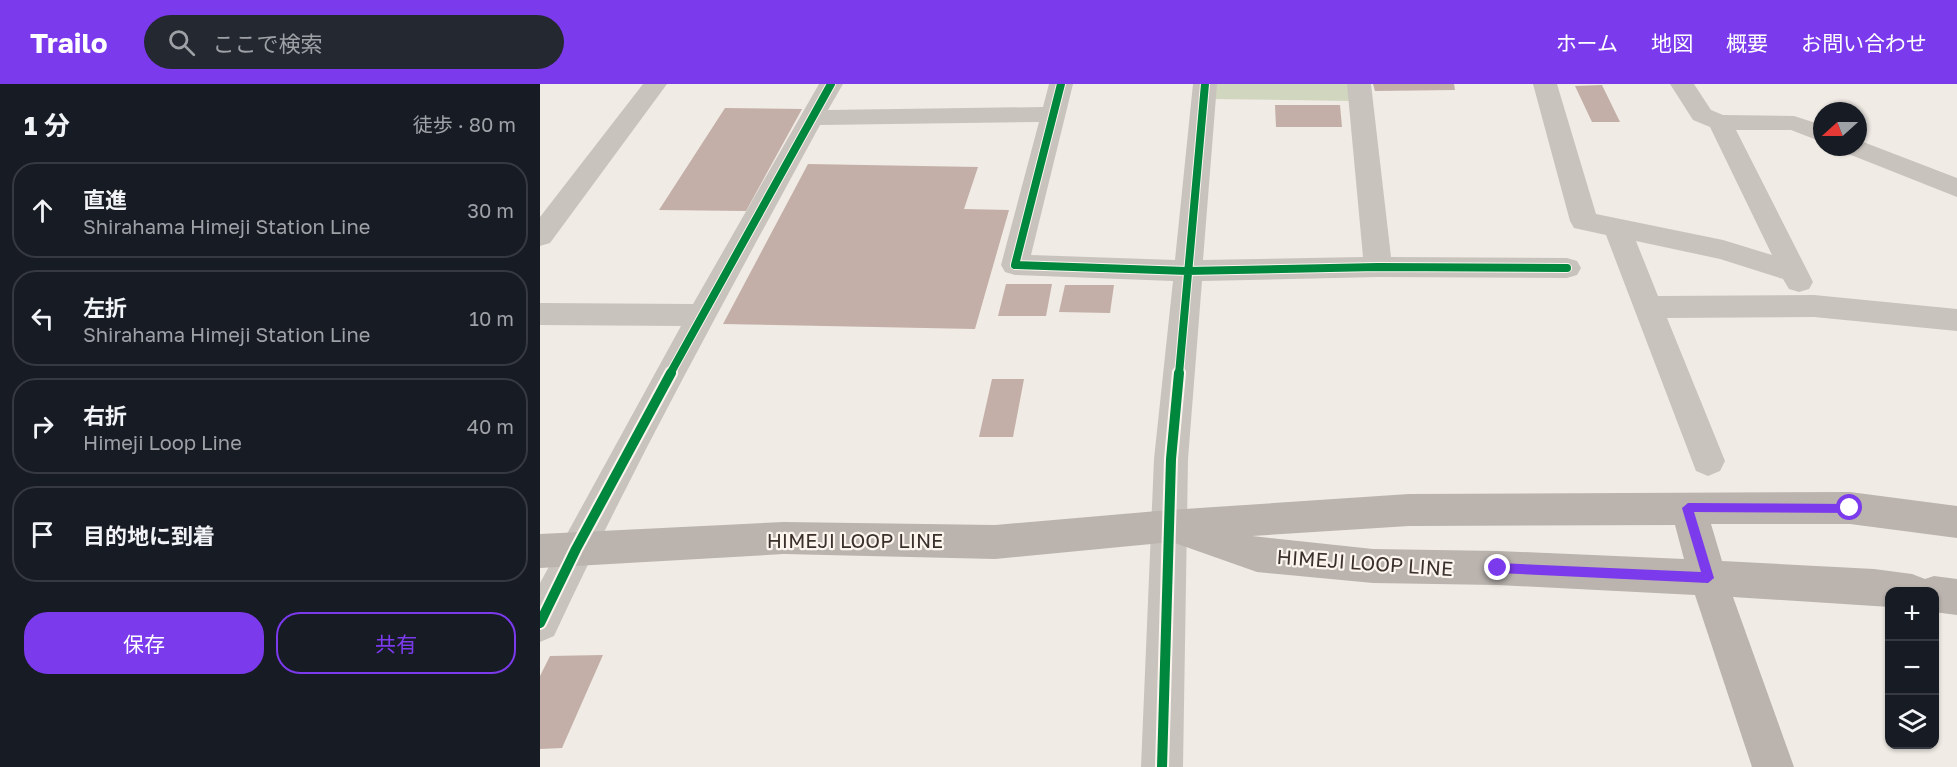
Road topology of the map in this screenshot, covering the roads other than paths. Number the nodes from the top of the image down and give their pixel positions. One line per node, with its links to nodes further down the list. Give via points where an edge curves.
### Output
1 (655, 84): 15 (street)
2 (831, 84): 9 (street)
3 (1061, 84): 8 (street)
4 (1205, 84): 18 (street)
5 (1359, 84): 16 (street)
6 (1545, 84): 14 (street, via 1584,221)
7 (1682, 84): 10 (street, via 1702,115)
8 (1053, 114): 9 (street); 18 (street, via 1015,265)
9 (813, 118): 23 (street)
10 (1720, 122): 11 (street, via 1794,123); 19 (street)
11 (1813, 130)
12 (1867, 152): 13 (street)
13 (1957, 188)
14 (1617, 227): 19 (street, via 1724,250); 21 (street)
15 (540, 236)
16 (1378, 267): 17 (street); 18 (street)
17 (1567, 268)
18 (1187, 271): 28 (street)
19 (1793, 272): 20 (street)
20 (1814, 306): 21 (street); 24 (street)
21 (1648, 307): 25 (street)
22 (540, 314): 23 (street)
23 (702, 315): 29 (street)
24 (1957, 320)
25 (1708, 461)
26 (1688, 508): 27 (main road, HIMEJI LOOP LINE, via 1850,508); 28 (main road, HIMEJI LOOP LINE, via 1409,510); 31 (main road)
27 (1957, 522)
28 (1169, 526): 29 (main road, HIMEJI LOOP LINE, via 995,542 784,538); 31 (main road, HIMEJI LOOP LINE, via 1257,555 1373,566); 36 (street)
29 (576, 549): 30 (main road, HIMEJI LOOP LINE); 35 (street)
30 (540, 550)
31 (1708, 578): 32 (main road, HIMEJI LOOP LINE); 37 (main road)
32 (1885, 587)
33 (1939, 595): 34 (main road)
34 (1957, 597)
35 (540, 623)
36 (1162, 767)
37 (1773, 767)

